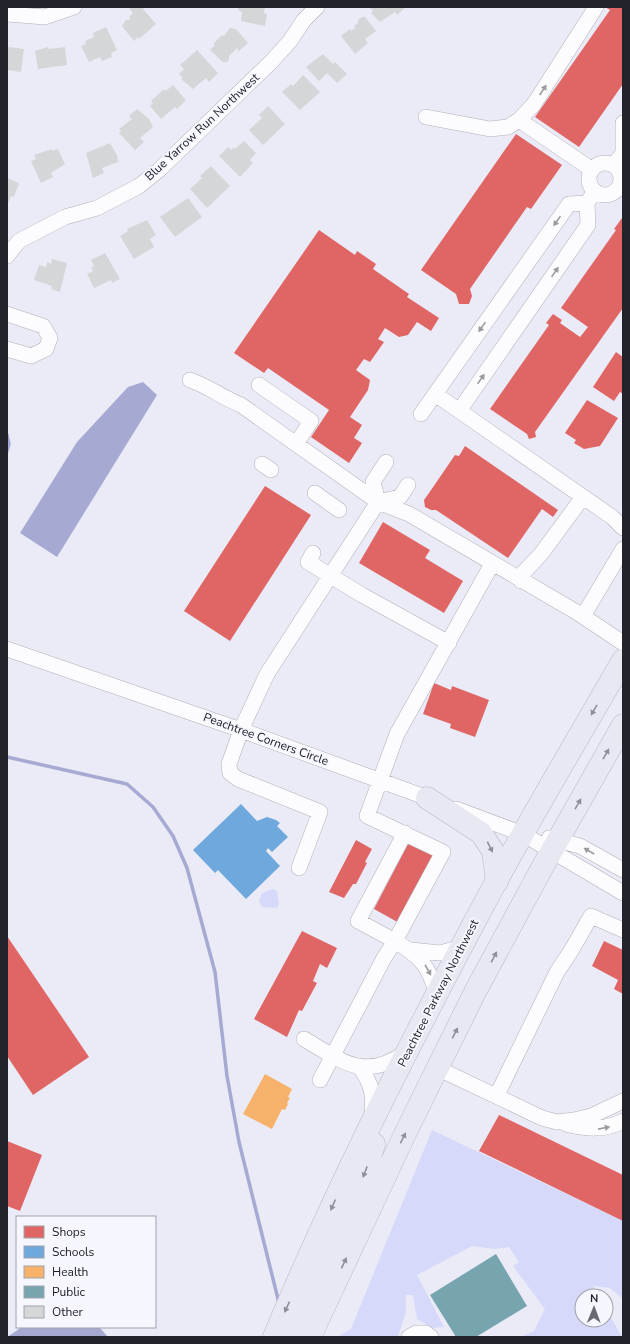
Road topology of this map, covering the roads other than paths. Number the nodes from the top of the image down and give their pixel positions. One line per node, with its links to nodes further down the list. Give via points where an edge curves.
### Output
1 (74, 7): 4 (street, via 45,17)
2 (317, 7): 12 (street, Blue Yarrow Run Northwest, via 271,62 159,170 139,186 96,208 65,217 19,241)
3 (596, 7): 6 (street, one-way to 3, via 534,104)
4 (7, 14)
5 (426, 117): 6 (street, via 490,129 508,127)
6 (519, 120): 9 (street)
7 (623, 132): 8 (street)
8 (620, 157): 9 (street, via 599,163); 10 (street)
9 (591, 169): 11 (street)
10 (620, 190): 11 (street)
11 (591, 197): 17 (street, one-way to 17, via 569,204); 18 (street, one-way to 11, via 588,225)
12 (7, 256)
13 (7, 314): 14 (street, via 43,326 50,338 46,349 31,356)
14 (7, 349)
15 (190, 380): 20 (street, via 241,405)
16 (259, 385): 20 (street, via 311,421)
17 (434, 394): 18 (street); 19 (street)
18 (459, 411): 24 (street)
19 (421, 414)
20 (296, 444): 25 (street)
21 (386, 462): 25 (street, via 373,482)
22 (408, 485): 25 (street, via 400,496)
23 (315, 493): 26 (street)
24 (583, 497): 27 (street); 32 (street, via 541,554 524,572)
25 (378, 502): 30 (street, via 409,514); 31 (street)
26 (339, 510)
27 (623, 528)
28 (623, 549): 33 (street)
29 (313, 553): 31 (street, via 308,562)
30 (492, 564): 32 (street); 34 (street)
31 (332, 575): 34 (street, via 362,595); 39 (street, via 267,674)
32 (521, 581): 33 (street)
33 (583, 616): 35 (street)
34 (449, 643): 40 (street, via 397,734)
35 (623, 643)
36 (7, 649): 39 (street, Peachtree Corners Circle)
37 (623, 660): 43 (highway, Peachtree Parkway Northwest, one-way to 43)
38 (623, 725): 44 (highway, one-way to 38)
39 (242, 730): 40 (street, Peachtree Corners Circle); 45 (street, via 229,764 230,773 238,779 320,812)
40 (379, 780): 41 (street, Peachtree Corners Circle); 42 (street, via 367,816)
41 (428, 798): 43 (street, Peachtree Corners Circle); 47 (highway, one-way to 47, via 481,833 493,851)
42 (405, 834): 50 (street, via 358,921); 50 (street, via 443,852)
43 (524, 834): 44 (street, Peachtree Corners Circle); 47 (highway, Peachtree Parkway Northwest)
44 (555, 845): 46 (street, Peachtree Corners Circle, one-way to 44, via 580,846); 48 (street, Peachtree Corners Circle, via 569,862); 58 (highway, one-way to 44)
45 (299, 868)
46 (623, 870)
47 (497, 882): 51 (highway, Peachtree Parkway Northwest)
48 (623, 893)
49 (623, 930): 60 (street, via 591,916 557,972)
50 (395, 941): 52 (street); 56 (street)
51 (462, 947): 52 (street, via 440,953); 53 (highway, Peachtree Parkway Northwest)
52 (411, 950): 53 (street, one-way to 53, via 426,966)
53 (437, 995): 55 (highway, Peachtree Parkway Northwest)
54 (304, 1039): 56 (street)
55 (408, 1050): 57 (street, via 386,1064 376,1067); 62 (highway, Peachtree Parkway Northwest)
56 (333, 1055): 57 (street); 59 (street)
57 (359, 1066): 62 (street, via 368,1079)
58 (437, 1068): 60 (street); 65 (highway, one-way to 58)
59 (320, 1080)
60 (496, 1095): 64 (street, via 542,1118)
61 (623, 1101): 64 (street, via 591,1116)
62 (375, 1116): 65 (highway, Peachtree Parkway Northwest, one-way to 65, via 377,1133 366,1171)
63 (623, 1121): 64 (street, one-way to 63, via 596,1129 615,1126)
64 (557, 1122)
65 (316, 1283): 66 (highway, one-way to 66); 67 (highway); 68 (highway)
66 (274, 1337)
67 (292, 1337)
68 (310, 1337)
69 (409, 1337): 70 (street, via 416,1333 426,1333)
70 (431, 1337)

